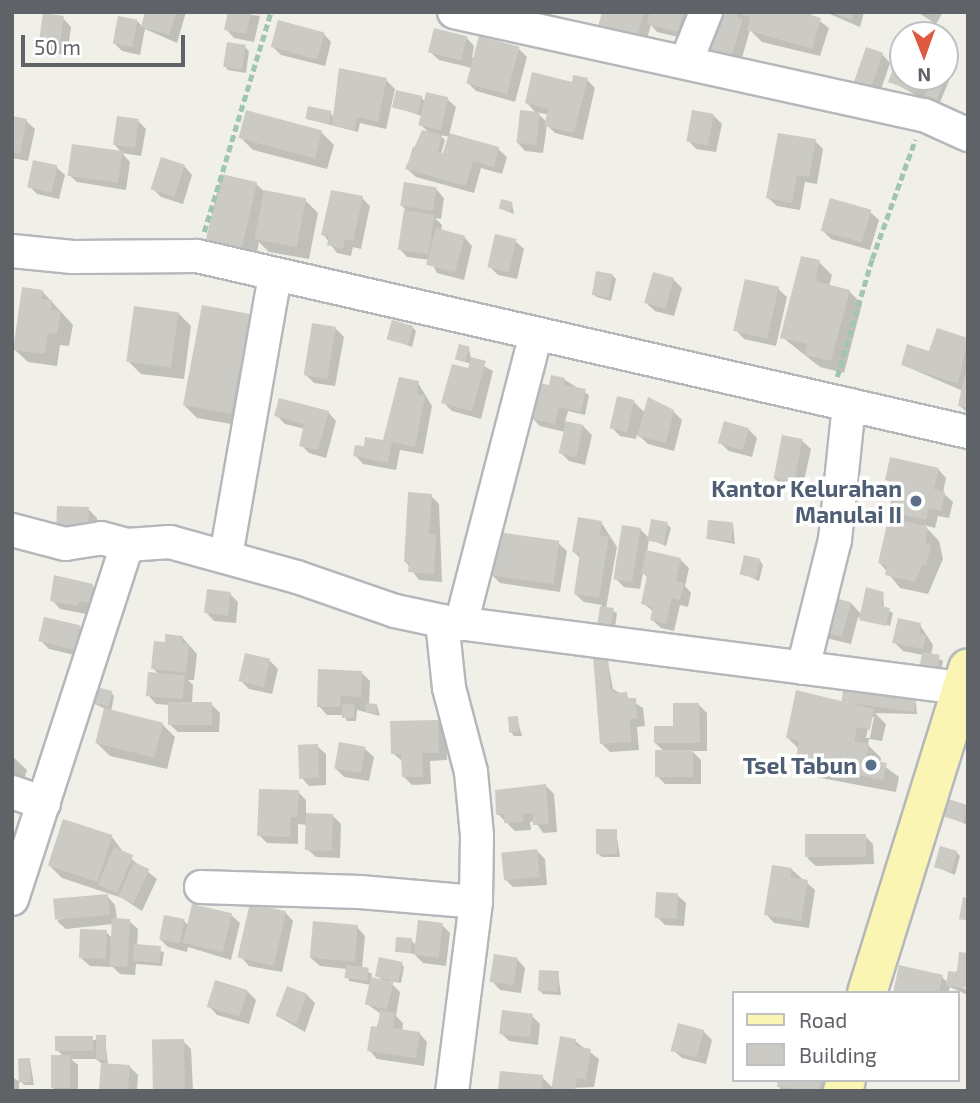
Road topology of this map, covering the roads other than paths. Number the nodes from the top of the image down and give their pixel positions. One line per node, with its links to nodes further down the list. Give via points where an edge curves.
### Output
1 (454, 12): 3 (street)
2 (705, 12): 3 (street)
3 (686, 62): 4 (street, via 924,115)
4 (968, 135)
5 (12, 251): 6 (street, via 73,257 197,256)
6 (275, 275): 7 (street); 12 (street)
7 (536, 334): 8 (street); 13 (street)
8 (840, 404): 9 (street); 14 (street, via 835,540)
9 (968, 432)
10 (12, 530): 11 (street, via 65,544 101,538)
11 (127, 545): 12 (street, via 170,542); 17 (street)
12 (226, 556): 13 (street, via 395,611)
13 (452, 623): 14 (street); 20 (street, via 449,688 471,772 477,836)
14 (803, 668): 15 (street)
15 (964, 678): 21 (main road)
16 (12, 792): 17 (street)
17 (44, 803): 19 (street)
18 (201, 887): 20 (street, via 360,892)
19 (12, 899)
20 (476, 902): 22 (street)
21 (868, 991)
22 (452, 1091)

